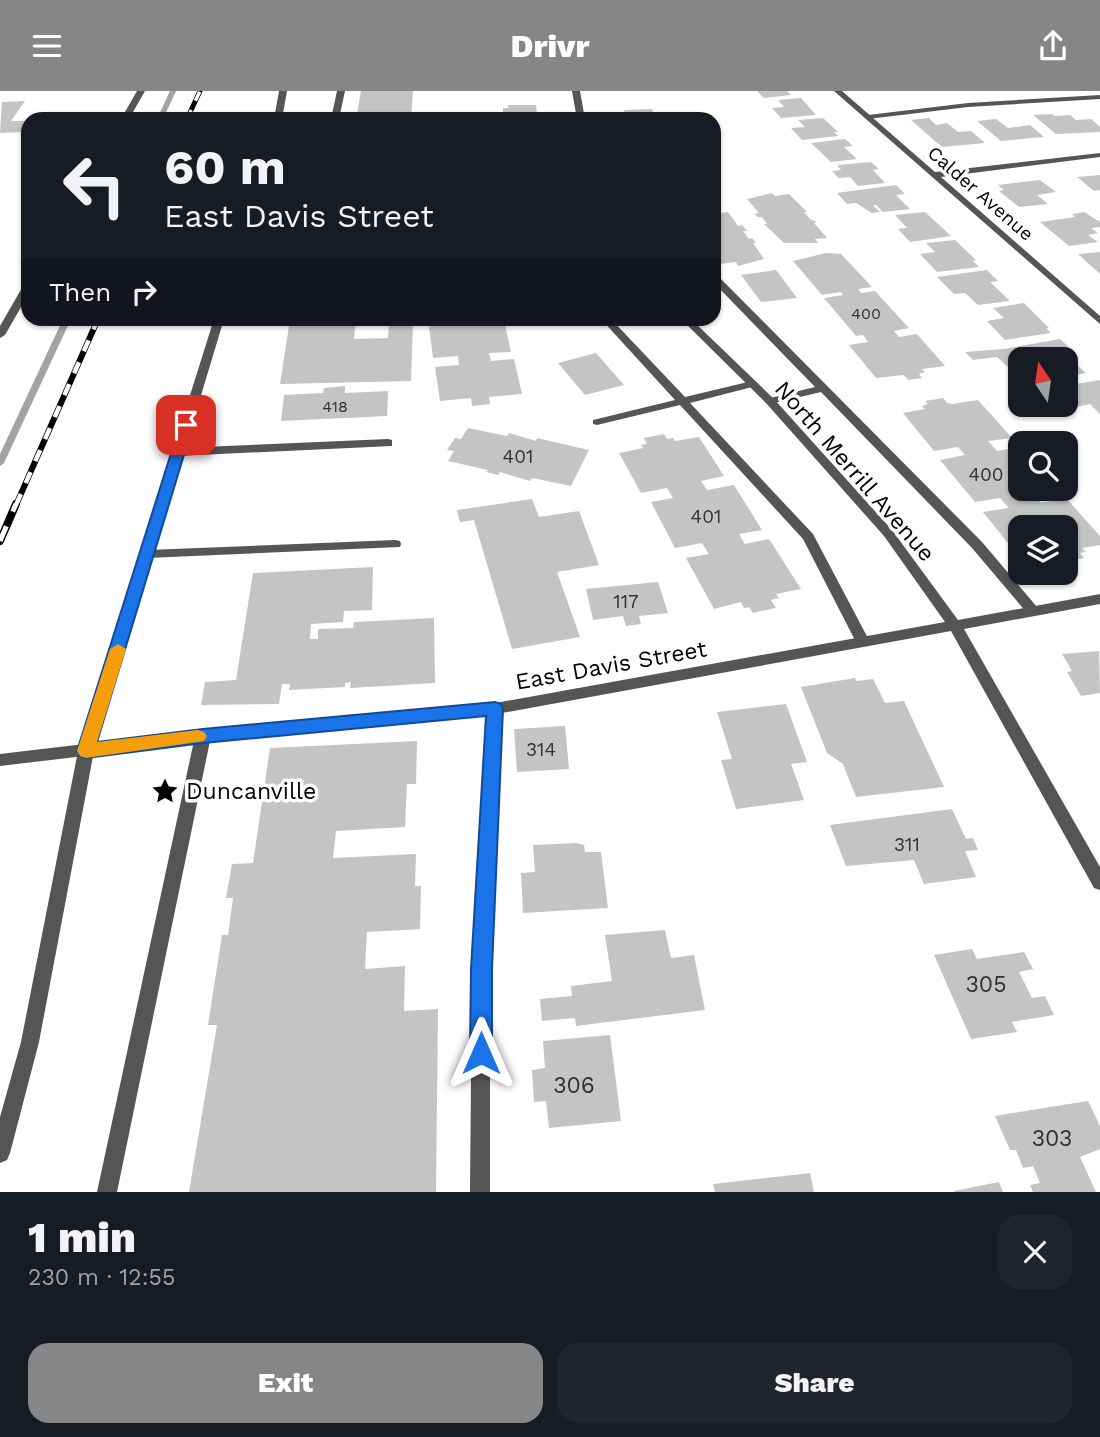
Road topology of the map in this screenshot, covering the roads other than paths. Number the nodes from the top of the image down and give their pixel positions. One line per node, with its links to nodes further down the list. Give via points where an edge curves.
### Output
1 (141, 91): 7 (street)
2 (283, 91): 8 (street)
3 (341, 91): 9 (street)
4 (576, 91): 10 (street)
5 (838, 91): 11 (street, Calder Avenue)
6 (1100, 97): 11 (street)
7 (129, 112)
8 (279, 112)
9 (336, 112)
10 (580, 112)
11 (868, 117): 13 (street, Calder Avenue)
12 (1100, 155): 13 (street)
13 (933, 175): 16 (street, Calder Avenue)
14 (721, 284): 22 (street)
15 (21, 298): 20 (street)
16 (1099, 320)
17 (217, 326): 27 (street)
18 (612, 326): 24 (street)
19 (692, 326): 21 (street, North Merrill Avenue)
20 (0, 335)
21 (752, 384): 23 (street, North Merrill Avenue); 24 (street)
22 (824, 388): 23 (street); 31 (street, via 977,545)
23 (770, 401): 32 (street, North Merrill Avenue, via 888,533)
24 (683, 402): 25 (street); 33 (street, via 808,537)
25 (597, 422)
26 (388, 443): 27 (street)
27 (178, 452): 29 (street)
28 (395, 544): 29 (street)
29 (148, 554): 36 (street)
30 (1100, 599): 31 (street, East Davis Street)
31 (1032, 610): 32 (street, East Davis Street)
32 (954, 624): 33 (street, East Davis Street); 38 (street, North Merrill Avenue)
33 (863, 642): 34 (street, East Davis Street)
34 (495, 709): 35 (street, East Davis Street); 41 (street, via 481,969)
35 (203, 736): 36 (street, East Davis Street); 40 (street)
36 (86, 751): 37 (street, East Davis Street); 39 (street, via 30,1042)
37 (0, 760)
38 (1100, 883)
39 (0, 1153)
40 (107, 1192)
41 (480, 1192)

